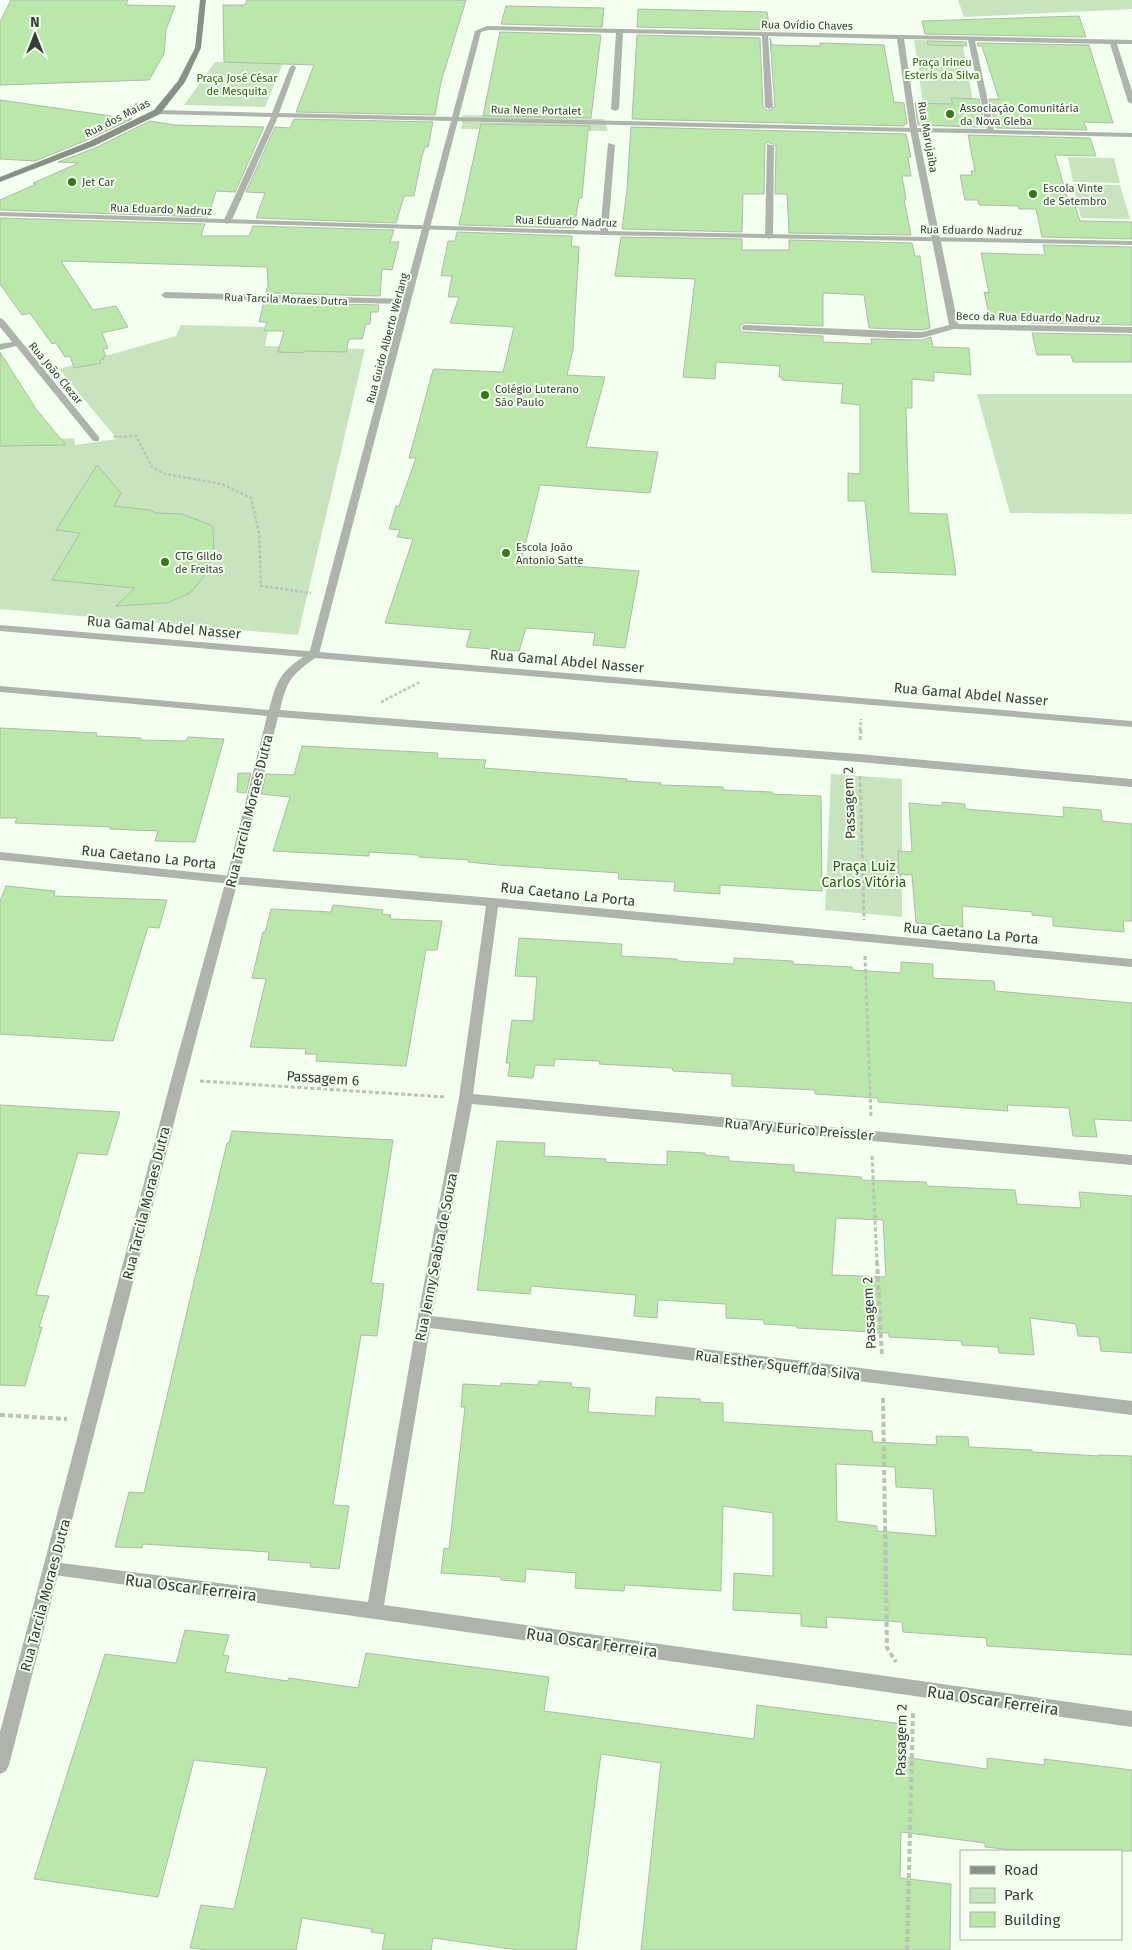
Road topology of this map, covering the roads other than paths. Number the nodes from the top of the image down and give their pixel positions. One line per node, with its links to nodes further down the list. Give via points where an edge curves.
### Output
1 (203, 0): 13 (main road, Rua dos Maias, via 198,48 181,82)
2 (482, 29): 3 (street, Rua Ovídio Chaves); 15 (street, Rua Guido Alberto Werlang, via 478,31)
3 (620, 31): 4 (street, Rua Ovídio Chaves); 12 (street)
4 (765, 35): 5 (street, Rua Ovídio Chaves); 11 (street)
5 (900, 37): 6 (street, Rua Ovídio Chaves); 16 (street, Rua Marujaíba)
6 (971, 39): 7 (street, Rua Ovídio Chaves); 17 (street)
7 (1113, 42): 8 (street, Rua Ovídio Chaves); 10 (street)
8 (1132, 42)
9 (293, 67): 14 (street)
10 (1132, 102)
11 (769, 107)
12 (614, 109)
13 (157, 112): 14 (street, Rua Nene Portalet); 21 (main road, Rua dos Maias, via 91,144)
14 (276, 115): 15 (street, Rua Nene Portalet); 23 (street)
15 (455, 119): 16 (street, Rua Nene Portalet); 24 (street, Rua Guido Alberto Werlang)
16 (914, 130): 17 (street, Rua Nene Portalet); 27 (street, Rua Marujaíba)
17 (991, 132): 18 (street, Rua Nene Portalet)
18 (1132, 136)
19 (611, 145): 25 (street)
20 (770, 146): 26 (street)
21 (0, 180)
22 (0, 214): 23 (street, Rua Eduardo Nadruz)
23 (227, 222): 24 (street, Rua Eduardo Nadruz)
24 (427, 228): 25 (street, Rua Eduardo Nadruz); 30 (street, Rua Guido Alberto Werlang)
25 (604, 233): 26 (street, Rua Eduardo Nadruz)
26 (769, 237): 27 (street, Rua Eduardo Nadruz)
27 (937, 240): 28 (street, Rua Eduardo Nadruz); 32 (street, Rua Marujaíba)
28 (1132, 243)
29 (165, 296): 30 (street, Rua Tarcila Moraes Dutra)
30 (408, 302): 39 (street, Rua Guido Alberto Werlang)
31 (0, 321): 35 (street, Rua João Clezar)
32 (954, 326): 33 (street, Beco da Rua Eduardo Nadruz, via 922,335); 34 (street, Beco da Rua Eduardo Nadruz)
33 (745, 328)
34 (1132, 330)
35 (17, 343): 36 (street); 37 (street, Rua João Clezar)
36 (0, 347)
37 (96, 438)
38 (0, 628): 39 (street, Rua Gamal Abdel Nasser)
39 (314, 654): 41 (street, Rua Tarcila Moraes Dutra, via 285,677); 42 (street, Rua Gamal Abdel Nasser)
40 (0, 689): 41 (street)
41 (273, 714): 43 (street, via 859,758); 45 (street, Rua Tarcila Moraes Dutra)
42 (1132, 724)
43 (1132, 783)
44 (0, 856): 45 (street, Rua Caetano La Porta)
45 (232, 880): 46 (street, Rua Caetano La Porta); 52 (street, Rua Tarcila Moraes Dutra)
46 (493, 902): 47 (street, Rua Caetano La Porta); 48 (street, Rua Jenny Seabra de Souza)
47 (1132, 963)
48 (466, 1098): 49 (street, Rua Ary Eurico Preissler); 50 (street, Rua Jenny Seabra de Souza)
49 (1132, 1160)
50 (424, 1321): 51 (street, Rua Esther Squeff da Silva); 53 (street, Rua Jenny Seabra de Souza)
51 (1132, 1408)
52 (52, 1569): 53 (street, Rua Oscar Ferreira); 55 (street, Rua Tarcila Moraes Dutra)
53 (375, 1611): 54 (street, Rua Oscar Ferreira)
54 (1132, 1719)
55 (0, 1765)

